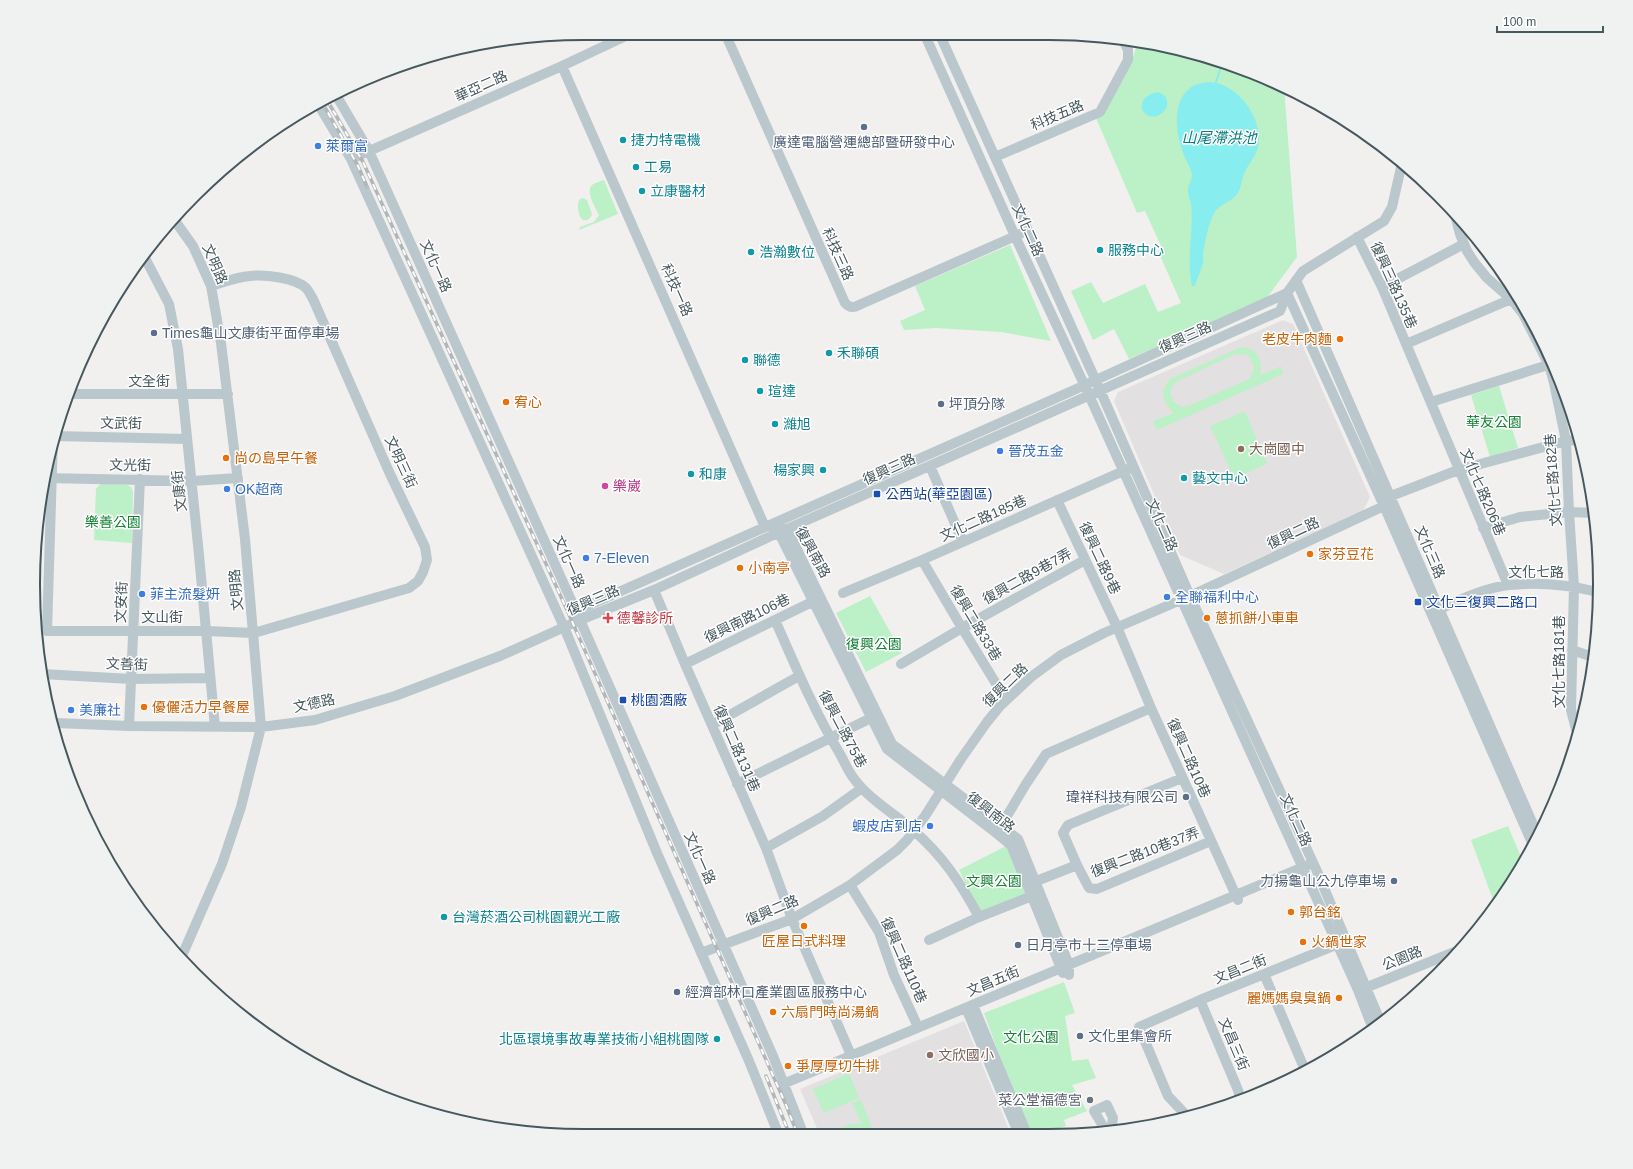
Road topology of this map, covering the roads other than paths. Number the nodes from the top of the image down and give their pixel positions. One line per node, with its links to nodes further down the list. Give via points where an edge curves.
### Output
1 (620, 40): 6 (street, 華亞二路)
2 (727, 40): 16 (street, 科技三路, via 849,307 859,305)
3 (927, 40): 16 (street, 文化二路)
4 (942, 40): 10 (street, 文化二路)
5 (1126, 46): 10 (street, 科技五路, via 1128,60 1100,112)
6 (562, 66): 9 (street, 華亞二路); 56 (street, 科技一路)
7 (338, 99): 9 (street, 文化一路)
8 (321, 108): 11 (street)
9 (369, 151): 11 (street, 華亞二路); 69 (street, 文化一路)
10 (995, 157): 15 (street, 文化二路)
11 (351, 159): 73 (street)
12 (1401, 169): 17 (street, 復興三路, via 1392,206 1384,221)
13 (177, 223): 21 (street, 文明路, via 193,246)
14 (1458, 225): 18 (street, 文化七路182巷)
15 (1027, 230): 16 (street, 科技三路); 29 (street, 文化二路)
16 (1015, 236): 30 (street, 文化二路)
17 (1357, 237): 20 (street, 復興三路, via 1303,271); 22 (street, 復興三路135巷)
18 (1464, 244): 22 (street); 24 (street, 文化七路182巷, via 1487,278)
19 (147, 262): 34 (street, 文康街, via 169,304 178,349)
20 (1296, 280): 23 (street, 復興三路); 51 (street, 文化三路)
21 (211, 286): 33 (street, 文明路); 78 (street, 文明三街, via 251,275 295,281 306,288 426,547 427,560 423,572 418,581 409,588)
22 (1382, 287): 26 (street, 復興三路135巷)
23 (1287, 293): 29 (street, 復興三路); 31 (street, 復興三路, via 1280,311); 53 (street, 文化三路)
24 (1509, 294)
25 (1512, 299): 26 (street)
26 (1406, 344): 35 (street, 文化七路206巷)
27 (1547, 366): 35 (street)
28 (1553, 378): 39 (street, 文化七路182巷)
29 (1096, 380): 30 (street, 復興三路); 31 (street, 文化二路)
30 (1086, 390): 31 (street, 復興三路); 40 (street, 復興三路); 43 (street, 文化二路); 48 (street, 復興三路)
31 (1100, 390): 41 (street, 文化二路)
32 (74, 394): 34 (street, 文全街)
33 (228, 394): 34 (street, 文全街); 45 (street, 文明路)
34 (183, 395): 37 (street, 文康街)
35 (1432, 402): 42 (street, 文化七路206巷)
36 (61, 437): 37 (street, 文武街)
37 (187, 439): 47 (street, 文康街)
38 (1573, 440): 39 (street)
39 (1566, 441): 42 (street); 54 (street, 文化七路182巷)
40 (930, 466): 50 (street, 復興三路); 59 (street)
41 (1134, 467): 43 (street, 文化二路185巷); 67 (street, 文化二路)
42 (1458, 470): 51 (street); 57 (street, 文化七路206巷)
43 (1123, 471): 52 (street, 文化二路185巷); 67 (street, 文化二路)
44 (50, 478): 46 (street, 文光街)
45 (238, 478): 47 (street, 文光街); 78 (street, 文明路)
46 (140, 479): 47 (street, 文光街); 76 (street, 文安街)
47 (192, 481): 77 (street, 文康街)
48 (860, 485): 50 (street); 56 (street, 復興三路)
49 (48, 493): 76 (street, 文山街, via 47,631)
50 (864, 495): 58 (street, 復興三路)
51 (1391, 496): 53 (street); 70 (street, 文化三路)
52 (1057, 500): 59 (street, 文化二路185巷); 61 (street, 復興二路9巷)
53 (1384, 506): 67 (street, 復興二路); 70 (street, 文化三路)
54 (1569, 512): 55 (street); 57 (street, via 1520,517); 63 (street, 文化七路182巷)
55 (1588, 513)
56 (765, 527): 58 (street, 復興南路); 69 (street, 復興三路)
57 (1483, 528): 62 (street, 文化七路206巷)
58 (783, 531): 64 (street, 復興三路); 68 (street, 復興南路)
59 (963, 542): 60 (street, 文化二路185巷)
60 (922, 560): 66 (street, 文化二路185巷); 75 (street, 復興二路33巷)
61 (1085, 560): 74 (street, 復興二路9巷); 75 (street, 復興二路9巷7弄)
62 (1508, 585): 63 (street, 文化七路); 70 (street, 文化七路, via 1479,592)
63 (1574, 586): 65 (street, 文化七路); 79 (street, 文化七路181巷)
64 (654, 590): 71 (street, 復興三路); 81 (street, 復興二路131巷)
65 (1593, 591)
66 (843, 593)
67 (1186, 598): 74 (street, 復興二路); 109 (street, 文化二路); 110 (street, 文化二路)
68 (817, 599): 72 (street, 復興南路106巷); 89 (street, 復興南路); 97 (street, 復興南路, via 892,744)
69 (576, 610): 71 (street, 文化一路); 73 (street, 復興三路)
70 (1435, 611): 103 (street, 文化三路); 105 (street, 文化三路)
71 (580, 620): 73 (street, 復興三路); 119 (street, 文化一路)
72 (775, 620): 81 (street, 復興南路106巷); 84 (street, 復興二路75巷)
73 (564, 627): 95 (street, 文德路, via 500,656 395,696 314,720); 121 (street)
74 (1117, 627): 87 (street, 復興二路, via 1061,655); 88 (street, 復興二路10巷)
75 (962, 628): 82 (street, 復興二路9巷7弄); 87 (street, 復興二路33巷)
76 (134, 631): 77 (street, 文山街); 86 (street, 文安街)
77 (206, 631): 78 (street, 文山街); 85 (street, 文康街)
78 (254, 633): 95 (street, 文明路)
79 (1572, 650): 80 (street); 90 (street, 文化七路181巷, via 1571,710)
80 (1588, 655)
81 (685, 664): 92 (street, 復興二路131巷)
82 (901, 664)
83 (48, 674): 86 (street, 文善街)
84 (799, 676): 92 (street); 96 (street, 復興二路75巷)
85 (210, 678): 86 (street, 文善街); 94 (street, 文康街)
86 (132, 679): 93 (street, 文安街)
87 (1006, 700): 100 (street, 復興二路, via 987,722)
88 (1151, 708): 98 (street, 復興二路10巷); 102 (street, via 1046,754)
89 (871, 718): 96 (street); 97 (street, 復興南路, via 887,749)
90 (1575, 722)
91 (58, 723): 93 (street, 文德路)
92 (712, 725): 99 (street, 復興二路131巷)
93 (129, 726): 94 (street, 文德路)
94 (215, 727): 95 (street, 文德路)
95 (261, 727): 120 (street, 文明路, via 222,864)
96 (830, 738): 99 (street); 101 (street, 復興二路75巷, via 855,781)
97 (922, 771): 100 (street, 復興南路)
98 (1182, 778): 106 (street, 復興二路10巷); 108 (street, via 1068,824 1063,832)
99 (737, 784): 107 (street, 復興二路131巷)
100 (943, 787): 102 (street, 復興南路); 104 (street, 復興二路); 113 (street, 復興南路, via 1011,845)
101 (862, 788): 104 (street, 復興二路75巷); 107 (street, via 823,816)
102 (1001, 826): 111 (street, 復興南路, via 1018,840)
103 (1535, 829)
104 (914, 830): 112 (street, 復興二路, via 897,850); 115 (street, 復興二路75巷, via 947,864)
105 (1530, 838)
106 (1211, 842): 108 (street, 復興二路10巷37弄, via 1097,889 1089,888); 114 (street, 復興二路10巷)
107 (766, 848): 116 (street, 復興二路131巷)
108 (1077, 865): 111 (street, 復興二路10巷37弄)
109 (1314, 866): 110 (street, 文昌五街); 118 (street, 文化二路)
110 (1303, 871): 114 (street, 文昌五街); 118 (street, 文化二路)
111 (1034, 882): 113 (street, 復興南路)
112 (850, 885): 116 (street, 復興二路); 130 (street, 復興二路110巷, via 879,932 894,974)
113 (1035, 894): 115 (street); 123 (street, 復興南路)
114 (1237, 898): 123 (street, 文昌五街)
115 (979, 917): 117 (street)
116 (792, 919): 119 (street, 復興二路); 131 (street, 復興二路131巷)
117 (929, 940)
118 (1342, 943): 124 (street, 文昌二街); 125 (street, 文化二路)
119 (723, 945): 121 (street, 復興二路); 133 (street, 文化一路)
120 (183, 953)
121 (701, 953): 139 (street)
122 (1448, 954): 125 (street, 公園路)
123 (1067, 970): 127 (street, 文昌五街)
124 (1264, 974): 126 (street, 文昌二街); 132 (street)
125 (1362, 989): 128 (street, 文化二路); 129 (street, 文化二路)
126 (1200, 1000): 134 (street, 文昌三街); 136 (street, 文昌二街, via 1139,1027 1168,1096)
127 (972, 1008): 130 (street, 文昌五街); 135 (street)
128 (1378, 1018)
129 (1371, 1022)
130 (918, 1026): 131 (street, 文昌五街)
131 (851, 1055): 133 (street, 文昌五街)
132 (1302, 1066)
133 (783, 1084): 140 (street, 文化一路)
134 (1239, 1095)
135 (1011, 1105): 141 (street); 142 (street)
136 (1183, 1111)
137 (1112, 1125): 138 (street, via 1113,1118 1107,1105 1094,1111)
138 (1103, 1126)
139 (776, 1129)
140 (801, 1129)
141 (1017, 1129)
142 (1024, 1129)

